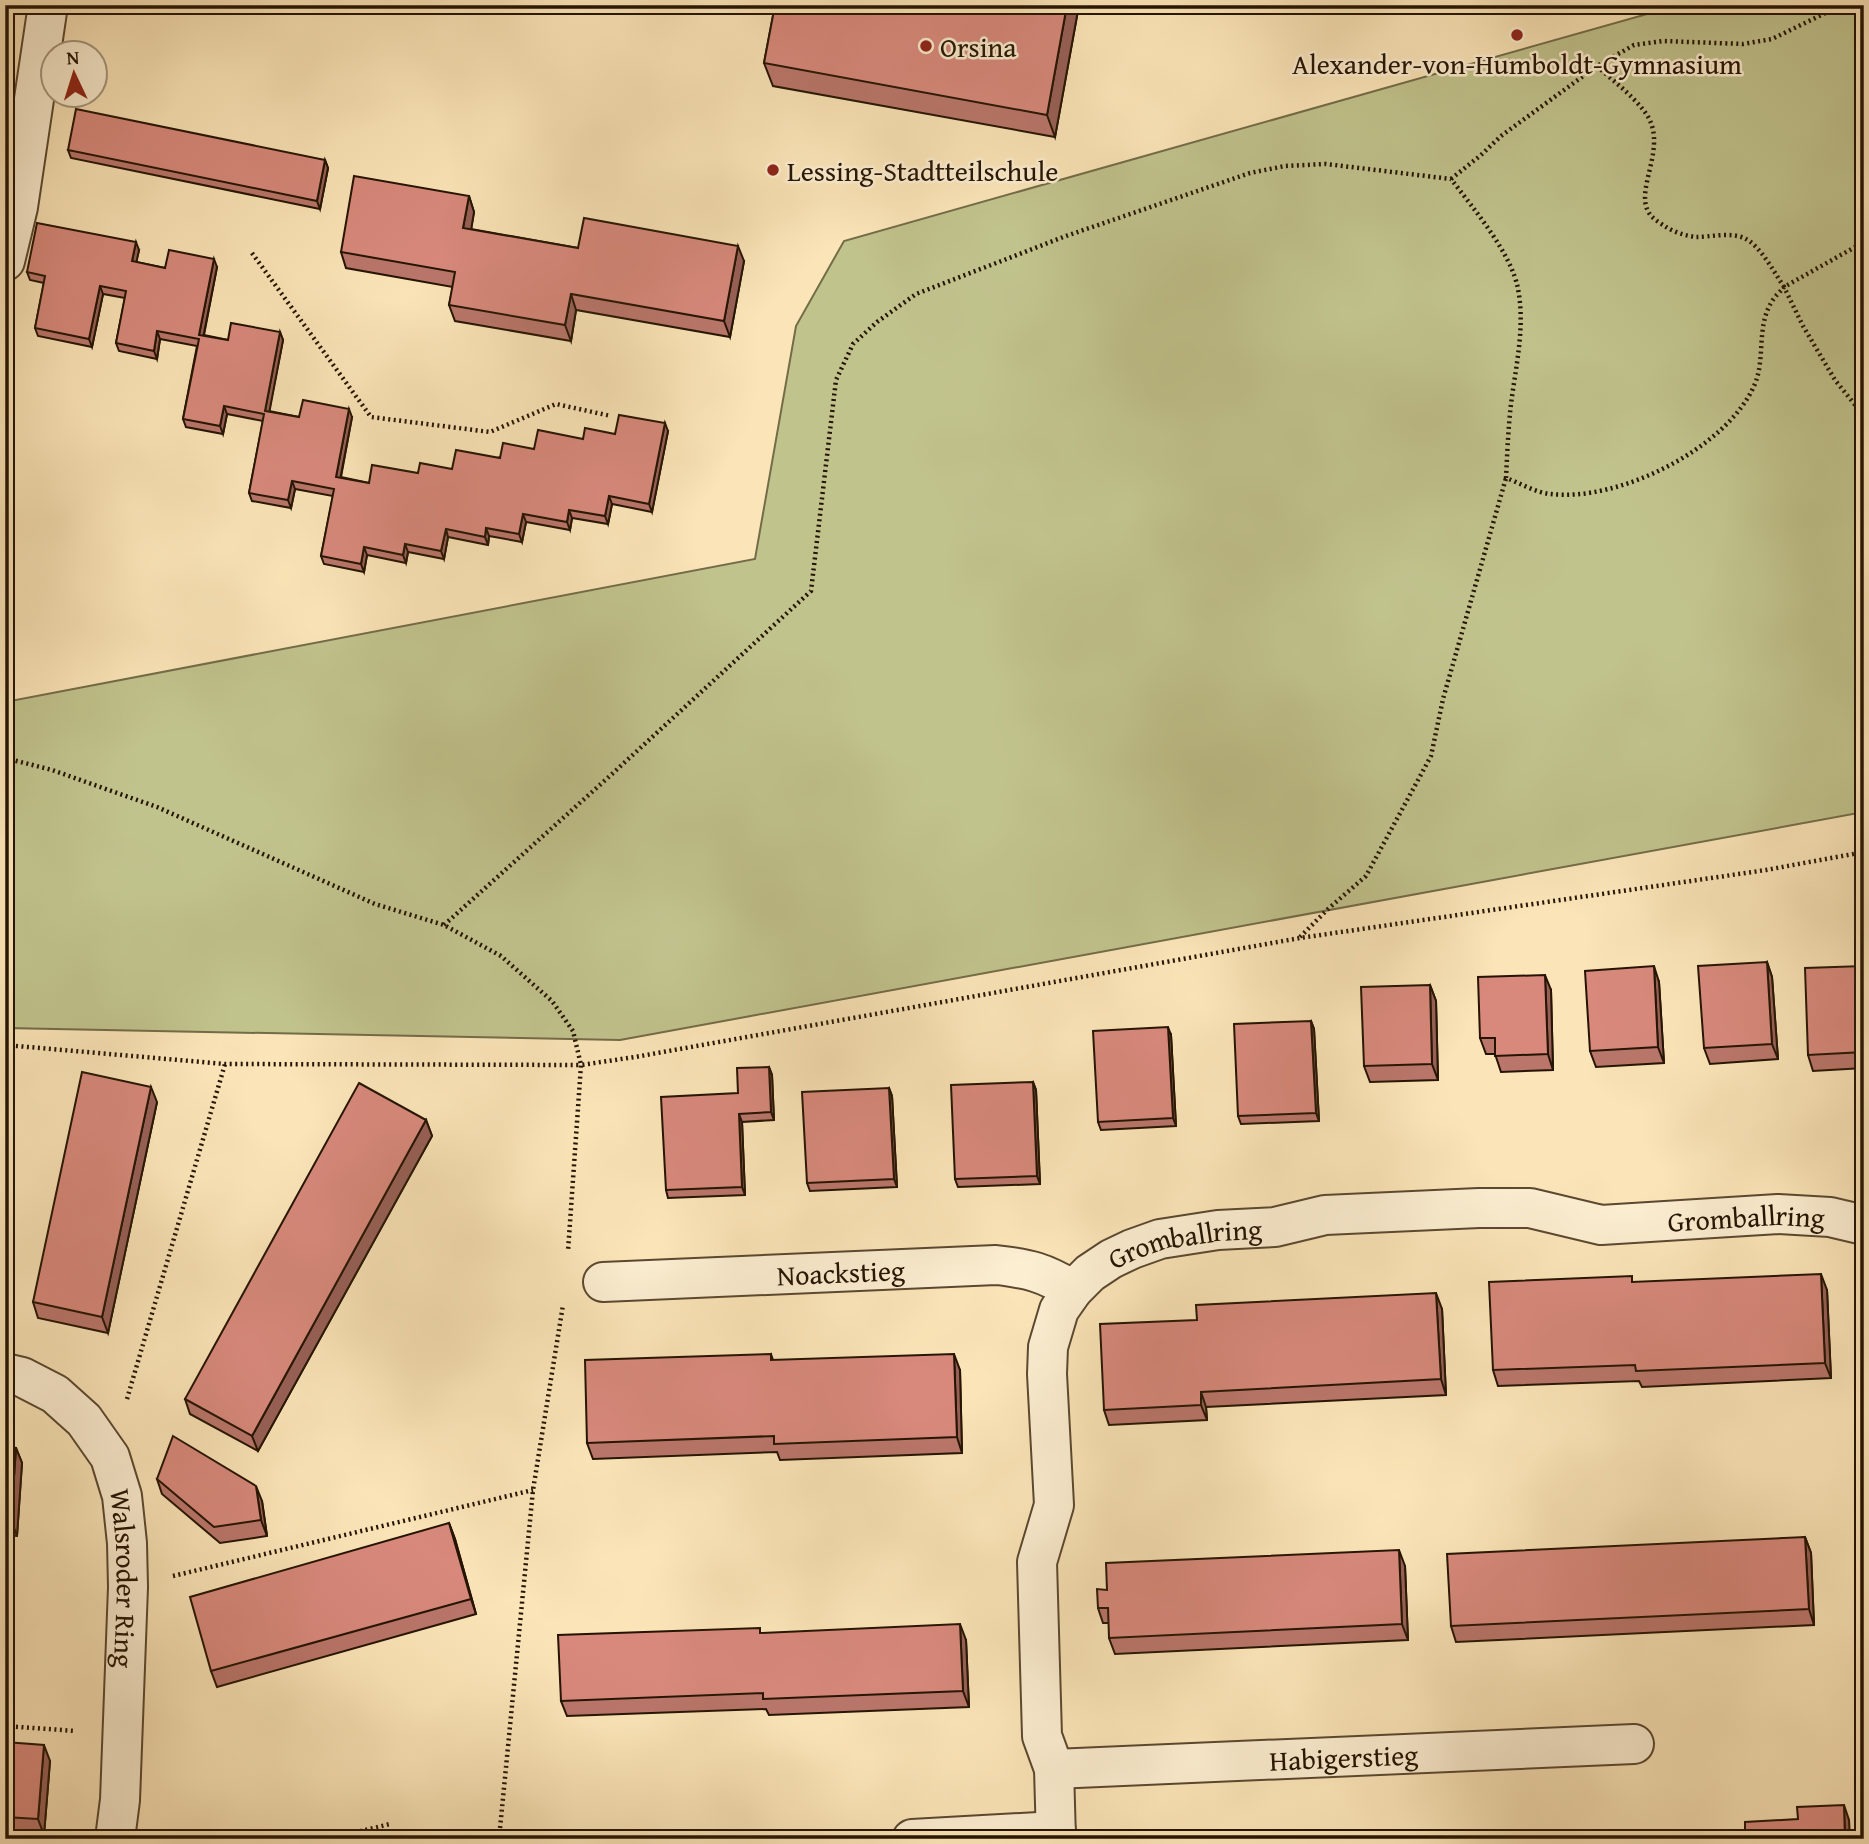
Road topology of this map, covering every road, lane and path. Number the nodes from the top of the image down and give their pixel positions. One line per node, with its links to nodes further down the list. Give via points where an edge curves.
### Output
1 (48, 5): 7 (street, via 18,206)
2 (1842, 5): 3 (path, via 1772,39 1743,44 1663,41 1634,45)
3 (1597, 66): 4 (path); 8 (path, via 1647,115 1654,132 1654,159 1646,186 1649,213 1658,223 1693,237 1743,237)
4 (1451, 179): 11 (path, via 1508,261 1518,289 1521,331); 14 (path, via 1326,164 1250,173 928,289 877,322 853,344 836,380 810,591)
5 (1864, 242): 8 (path)
6 (252, 253): 9 (path, via 371,417 490,432 555,404)
7 (5, 261)
8 (1784, 286): 10 (path, via 1835,380); 11 (path, via 1763,323 1760,365 1746,402 1693,451 1656,473 1586,494 1550,494)
9 (611, 416)
10 (1864, 416)
11 (1506, 478): 15 (path, via 1431,756 1366,876)
12 (5, 758): 14 (path, via 157,807 375,904)
13 (1864, 852): 15 (path)
14 (443, 925): 18 (path, via 500,956 552,1001 573,1031)
15 (1300, 938): 18 (path)
16 (5, 1045): 17 (path)
17 (225, 1064): 18 (path); 25 (path)
18 (580, 1065): 20 (path)
19 (1864, 1225): 22 (street, Gromballring, via 1830,1217 1778,1214 1601,1225 1530,1208 1325,1215 1275,1227 1160,1239 1111,1259)
20 (568, 1255)
21 (603, 1282): 22 (street, Noackstieg, via 996,1265 1051,1276)
22 (1073, 1290): 31 (street, Gromballring, via 1059,1310 1048,1347 1054,1505 1037,1562 1042,1736)
23 (564, 1296): 26 (path)
24 (5, 1373): 25 (street, Walsroder Ring, via 55,1394 84,1420)
25 (110, 1457): 27 (street, Walsroder Ring, via 122,1496)
26 (533, 1490): 27 (path); 36 (path)
27 (128, 1587): 29 (street, Walsroder Ring)
28 (5, 1726): 29 (path)
29 (123, 1734): 34 (street, Walsroder Ring)
30 (1633, 1744): 31 (street, Habigerstieg)
31 (1054, 1769): 33 (street, Gromballring)
32 (390, 1824): 35 (path)
33 (1056, 1835): 37 (street)
34 (115, 1839)
35 (328, 1839)
36 (499, 1839)
37 (912, 1839)

